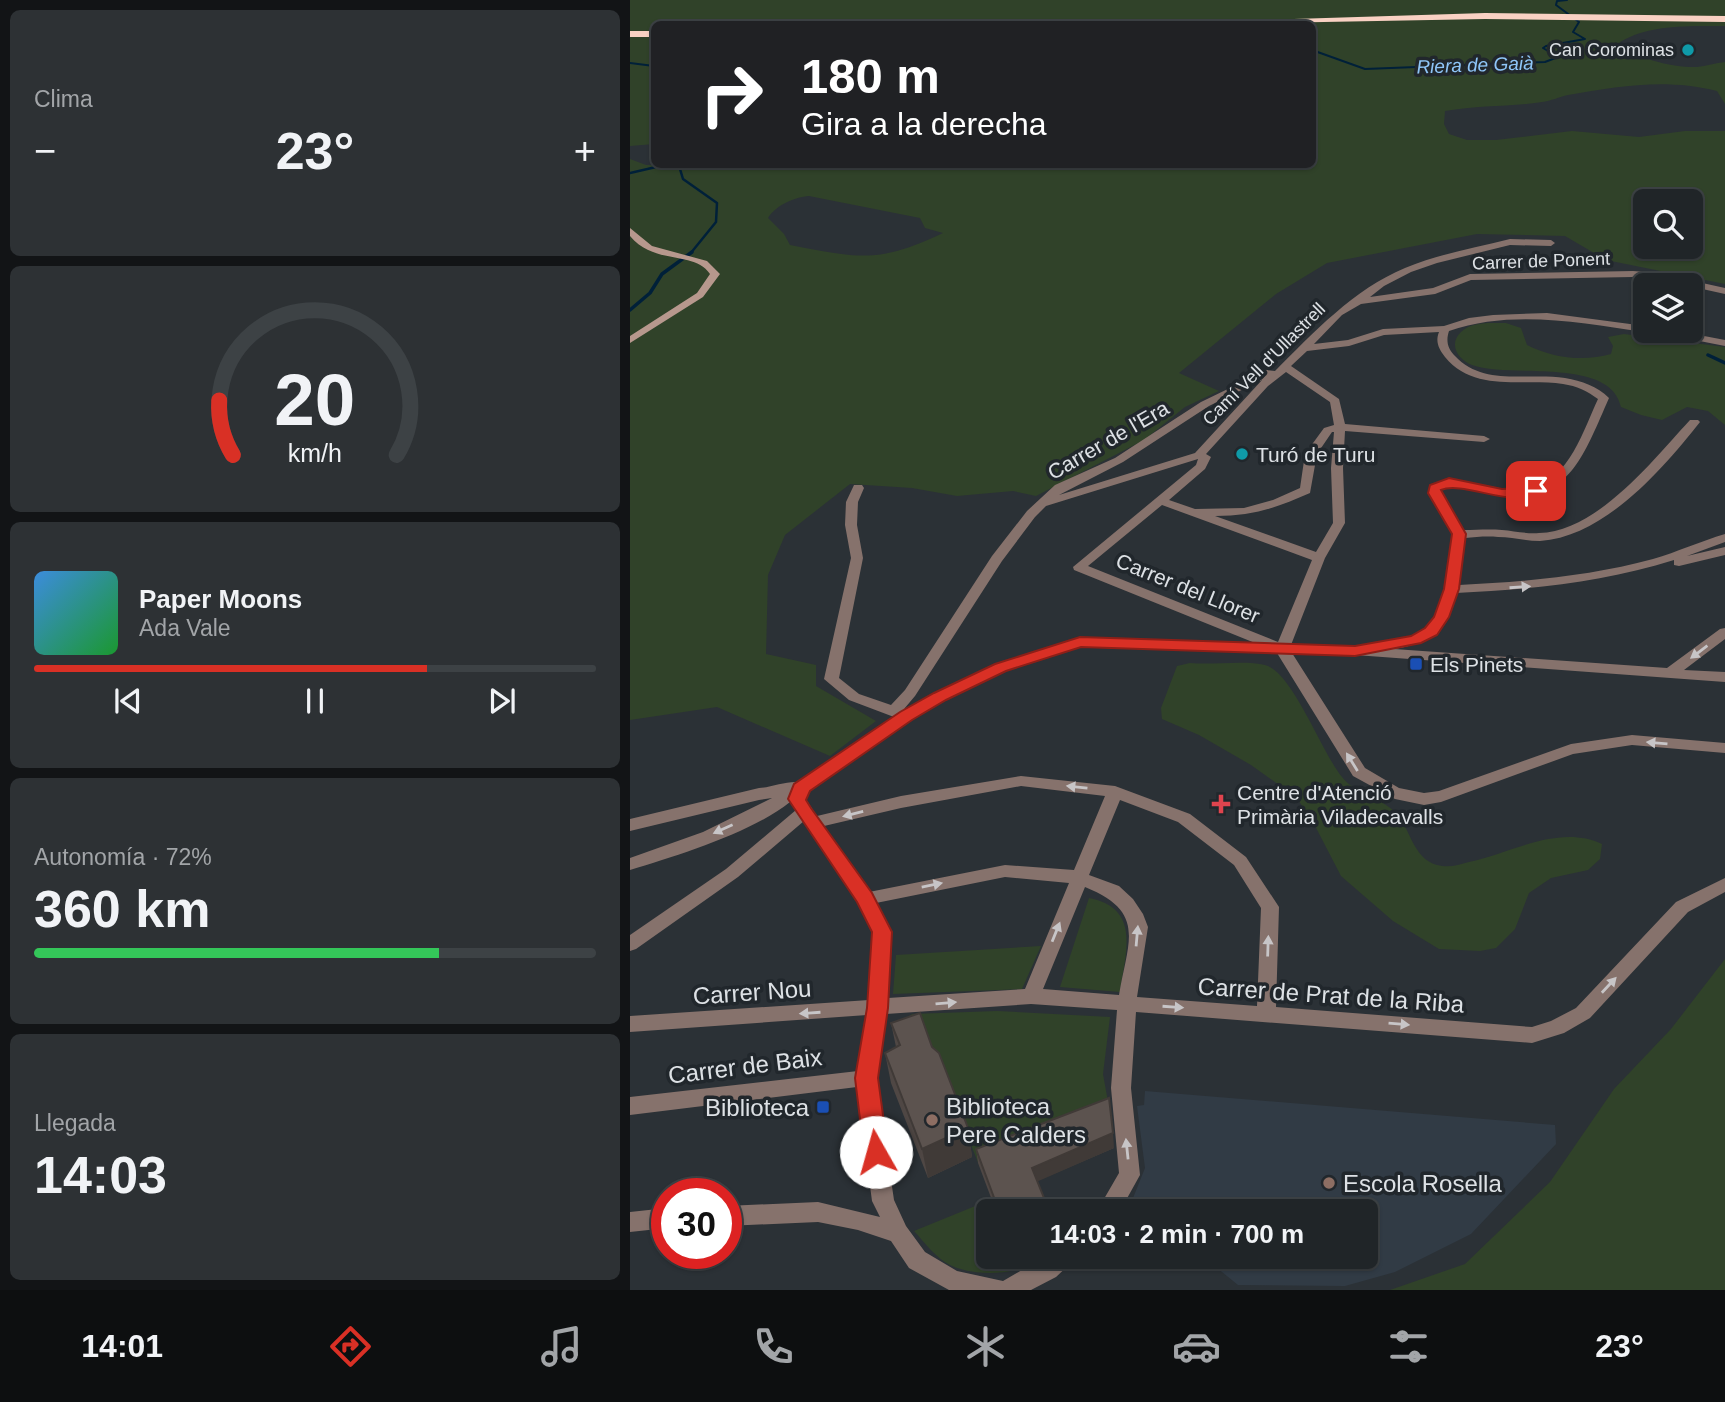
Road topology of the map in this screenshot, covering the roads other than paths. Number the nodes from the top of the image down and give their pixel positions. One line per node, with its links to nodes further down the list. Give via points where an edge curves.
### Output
1 (1486, 18): 2 (highway); 3 (highway); 4 (highway)
2 (1725, 21)
3 (1316, 22)
4 (1316, 24)
5 (630, 36): 6 (highway)
6 (651, 36)
7 (630, 231): 14 (street, via 648,248 697,261 715,274 700,295)
8 (1551, 243): 10 (street, Camí Vell d'Ullastrell, via 1510,242 1434,261 1381,284)
9 (1725, 291): 10 (street, Carrer de Ponent, via 1633,274 1470,276 1435,291)
10 (1359, 301): 16 (street, Camí Vell d'Ullastrell, via 1339,313)
11 (1633, 328): 12 (street, via 1546,316 1469,321)
12 (1445, 329): 16 (street, via 1382,332 1349,343); 26 (street, via 1441,343 1460,368 1483,377 1566,382 1594,389 1604,398 1579,452 1546,487 1513,495 1449,482 1438,484 1434,493)
13 (1703, 338): 15 (street)
14 (630, 340)
15 (1725, 342)
16 (1304, 348): 17 (street, Camí Vell d'Ullastrell)
17 (1284, 366): 19 (street, via 1335,401); 21 (street, Camí Vell d'Ullastrell); 24 (street, Carrer de l'Era, via 1205,404 1119,460 1059,488)
18 (1694, 422): 26 (street, via 1638,485 1583,524 1550,536)
19 (1340, 427): 20 (street); 25 (street, via 1328,430 1311,454 1306,490 1244,512); 29 (street, via 1339,523)
20 (1484, 439)
21 (1199, 455): 23 (street, via 1205,462); 24 (street, Camí Vell d'Ullastrell)
22 (858, 488): 37 (street, via 850,525 857,558 831,679 855,697)
23 (1161, 501): 25 (street); 33 (street, Carrer del Llorer, via 1079,567)
24 (1041, 504): 37 (street, Carrer de l'Era, via 998,559)
25 (1193, 513): 29 (street)
26 (1459, 534): 31 (street)
27 (1725, 538): 30 (street)
28 (1725, 551): 30 (street, via 1678,563)
29 (1319, 558): 33 (street)
30 (1657, 561): 31 (street, one-way to 30, via 1583,580)
31 (1451, 589): 34 (street, via 1431,632 1415,640)
32 (1725, 632): 35 (street, one-way to 35)
33 (1282, 649): 34 (street); 37 (street, via 1080,642 1001,668); 38 (street, one-way to 33, via 1632,740 1571,750 1441,796 1424,799 1395,793 1359,772)
34 (1355, 651): 35 (street)
35 (1672, 671): 36 (street)
36 (1725, 677)
37 (900, 714): 40 (street)
38 (1725, 748)
39 (1115, 792): 40 (street, one-way to 40, via 1021,781 901,802); 43 (street); 50 (street, one-way to 39, via 1270,907 1240,860 1184,818)
40 (797, 802): 41 (street, via 759,794); 42 (street, one-way to 42); 45 (street); 46 (street, via 732,873)
41 (630, 825)
42 (630, 864)
43 (1078, 877): 45 (street, one-way to 43, via 1005,871); 47 (street, one-way to 43); 48 (street, one-way to 43, via 1139,927 1135,914 1113,891)
44 (1725, 884): 50 (street, Carrer de Prat de la Riba, one-way to 44, via 1532,1035 1583,1013 1682,907)
45 (865, 899): 49 (street, via 882,932)
46 (630, 944)
47 (1031, 996): 48 (street, Carrer de Prat de la Riba); 49 (street, Carrer de Prat de la Riba, one-way to 47)
48 (1128, 1004): 50 (street, Carrer de Prat de la Riba, one-way to 50); 54 (street, one-way to 48, via 1130,1175 1121,1088)
49 (878, 1008): 51 (street, Carrer Nou, one-way to 51); 52 (street)
50 (1266, 1014)
51 (630, 1024)
52 (866, 1078): 53 (street, Carrer de Baix); 58 (street, via 883,1201)
53 (630, 1106)
54 (1115, 1199)
55 (742, 1215): 58 (street, via 818,1212)
56 (651, 1220): 57 (street)
57 (630, 1222)
58 (898, 1233): 60 (street, via 918,1260 954,1281)
59 (1048, 1269): 61 (street)
60 (998, 1290)
61 (1008, 1290)

